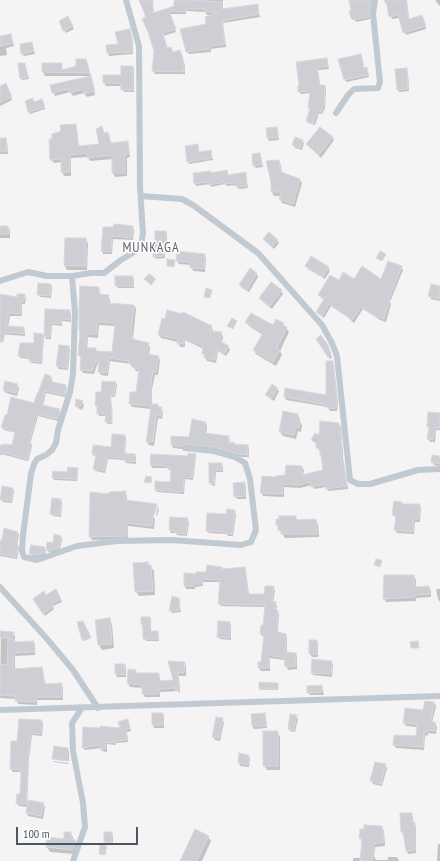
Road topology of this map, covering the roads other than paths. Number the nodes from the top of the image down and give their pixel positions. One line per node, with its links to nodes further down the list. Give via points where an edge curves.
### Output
1 (126, 0): 4 (street, via 139,46)
2 (374, 0): 3 (street, via 373,14 380,82 378,88 354,89)
3 (336, 113)
4 (141, 196): 5 (street, via 141,244 104,274); 8 (street, via 182,199 193,205 258,253 322,325 337,356 350,480 358,484 370,484 418,470)
5 (72, 276): 6 (street, via 47,276 28,272); 7 (street, via 75,312 71,386 56,443 52,450 37,459 32,469 22,551 24,558 37,560 77,546 117,542 171,540 241,545 251,542 256,530 250,479 244,463 235,457 214,451)
6 (0, 281)
7 (185, 448)
8 (440, 469)
9 (0, 587): 12 (street, via 73,670)
10 (440, 696): 12 (street)
11 (82, 708): 12 (street); 13 (street); 14 (street, via 72,723 73,751 85,827)
12 (98, 708)
13 (0, 710)
14 (73, 861)

